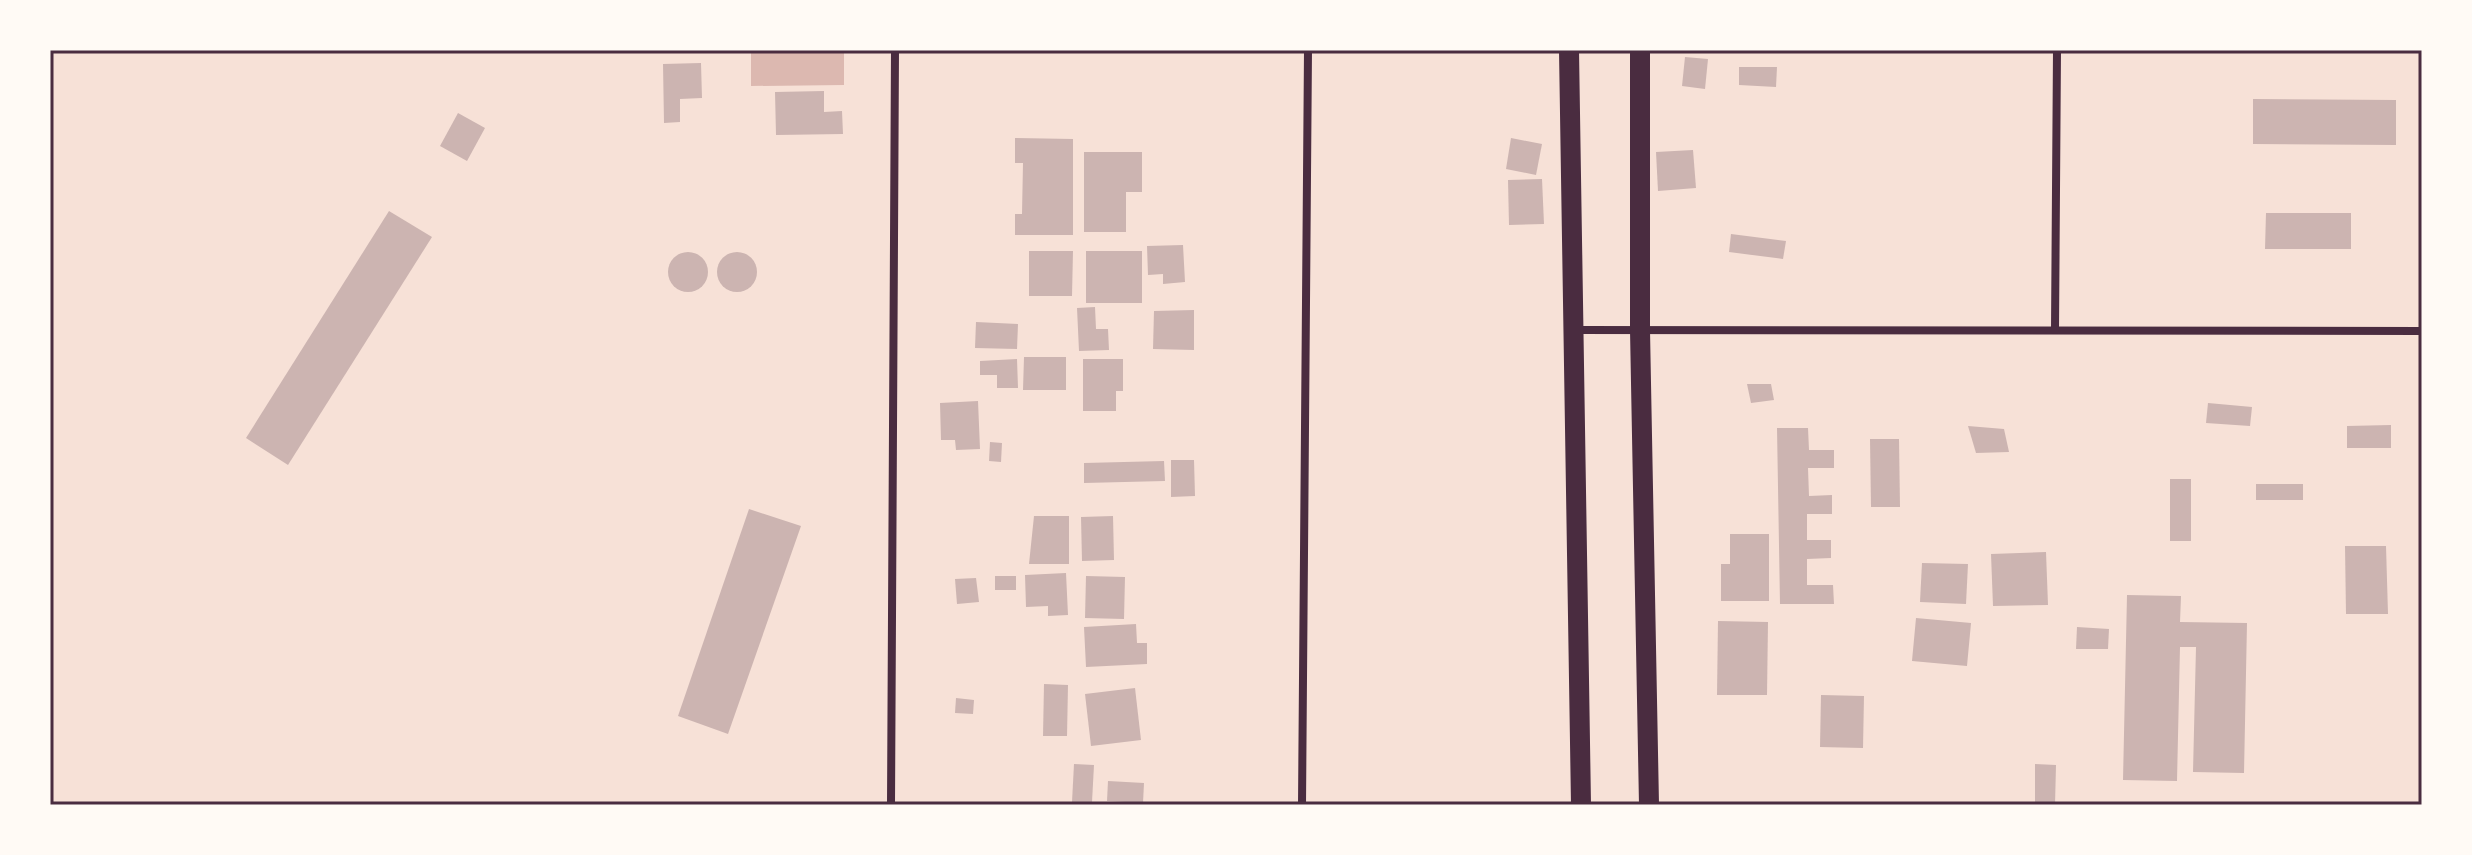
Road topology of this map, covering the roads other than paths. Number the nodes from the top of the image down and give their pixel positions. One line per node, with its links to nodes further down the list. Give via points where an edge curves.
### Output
1 (895, 50): 10 (street)
2 (1308, 50): 11 (street)
3 (1569, 50): 6 (main road)
4 (1640, 50): 7 (main road)
5 (2057, 50): 8 (street)
6 (1574, 330): 7 (street); 12 (main road)
7 (1640, 330): 8 (street); 13 (main road)
8 (2055, 330): 9 (street)
9 (2422, 331)
10 (891, 805)
11 (1302, 805)
12 (1581, 805)
13 (1649, 805)

